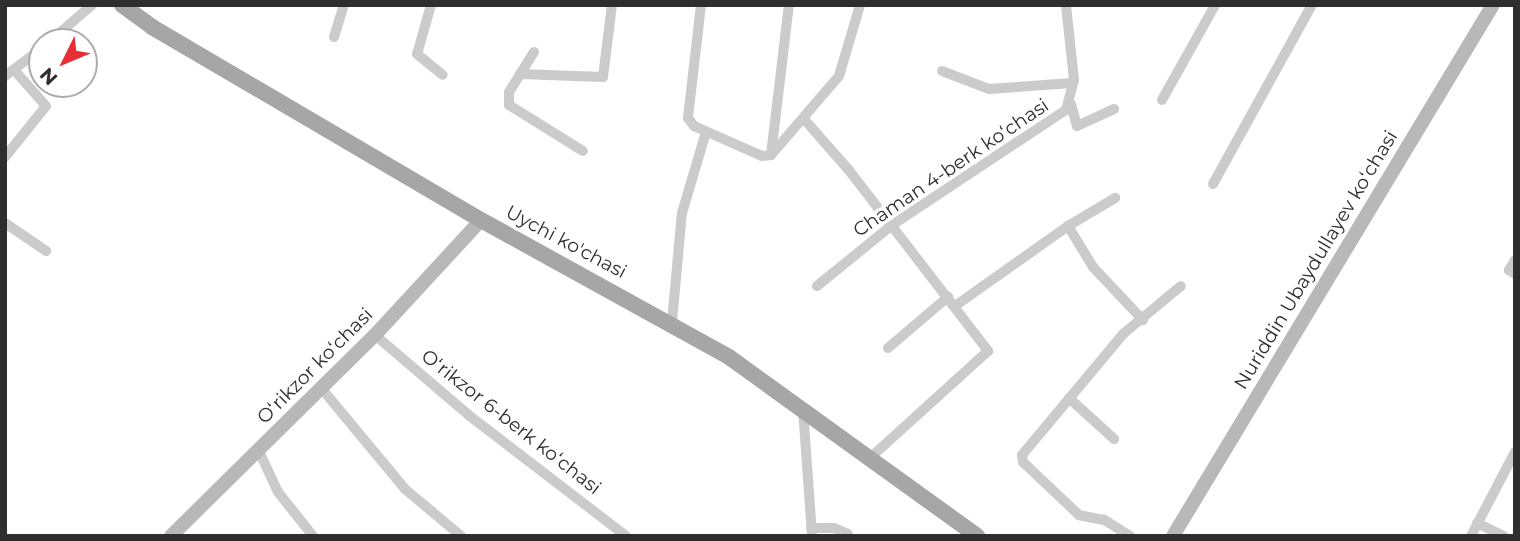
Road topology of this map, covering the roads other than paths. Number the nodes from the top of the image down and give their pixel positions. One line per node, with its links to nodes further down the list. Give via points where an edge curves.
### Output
1 (92, 5): 13 (street)
2 (122, 5): 32 (main road, Uychi ko'chasi, via 187,49)
3 (344, 5): 14 (street)
4 (431, 5): 20 (street, via 417,54)
5 (612, 5): 19 (street, via 603,77)
6 (701, 5): 26 (street, via 688,118)
7 (789, 5): 28 (street)
8 (860, 5): 25 (street, via 845,63)
9 (1066, 5): 21 (street)
10 (1215, 5): 22 (street)
11 (1312, 5): 30 (street)
12 (1493, 5): 62 (main road, Nuriddin Ubaydullayev koʻchasi)
13 (65, 28)
14 (334, 37)
15 (534, 52): 19 (street)
16 (28, 59): 18 (street)
17 (942, 71): 21 (street, Chaman 4-berk koʻchasi, via 989,89)
18 (10, 74): 29 (street, via 46,106)
19 (520, 74): 27 (street, via 509,92 509,105)
20 (443, 75)
21 (1073, 83): 23 (street, Chaman 4-berk koʻchasi)
22 (1162, 100)
23 (1071, 104): 24 (street, Chaman 4-berk koʻchasi, via 1076,126); 34 (street, Chaman 4-berk koʻchasi)
24 (1114, 109)
25 (804, 119): 28 (street); 34 (street)
26 (706, 132): 28 (street, via 762,156); 43 (street, via 682,213)
27 (583, 151)
28 (771, 155)
29 (5, 157)
30 (1213, 184)
31 (1115, 198): 35 (street)
32 (481, 220): 43 (main road, Uychi ko'chasi); 44 (main road, Oʻrikzor koʻchasi)
33 (5, 223): 36 (street)
34 (892, 225): 39 (street, Chaman 4-berk koʻchasi); 41 (street)
35 (1068, 226): 41 (street); 42 (street, via 1093,267)
36 (46, 251)
37 (1515, 260): 38 (street, via 1509,271)
38 (1515, 274)
39 (817, 286)
40 (1181, 286): 42 (street)
41 (951, 302): 45 (street); 52 (street, via 988,354)
42 (1143, 320): 47 (street, via 1123,334)
43 (672, 322): 48 (main road, Uychi ko'chasi)
44 (375, 335): 46 (main road, Oʻrikzor koʻchasi); 59 (street, Oʻrikzor 6-berk koʻchasi, via 471,417)
45 (888, 348)
46 (321, 389): 50 (main road, Oʻrikzor koʻchasi); 58 (street, via 405,489)
47 (1069, 398): 49 (street); 61 (street, via 1022,455 1023,462 1079,515 1104,520)
48 (803, 409): 52 (main road, Uychi ko'chasi); 54 (street)
49 (1114, 439)
50 (258, 449): 56 (main road, Oʻrikzor koʻchasi); 57 (street, via 278,492)
51 (1515, 452): 53 (street)
52 (869, 460): 60 (main road, Uychi ko'chasi)
53 (1477, 523): 63 (street); 64 (street)
54 (811, 532): 55 (street, via 834,528)
55 (848, 534)
56 (171, 536)
57 (313, 536)
58 (461, 536)
59 (626, 536)
60 (977, 536)
61 (1130, 536)
62 (1173, 536)
63 (1471, 536)
64 (1504, 536)

